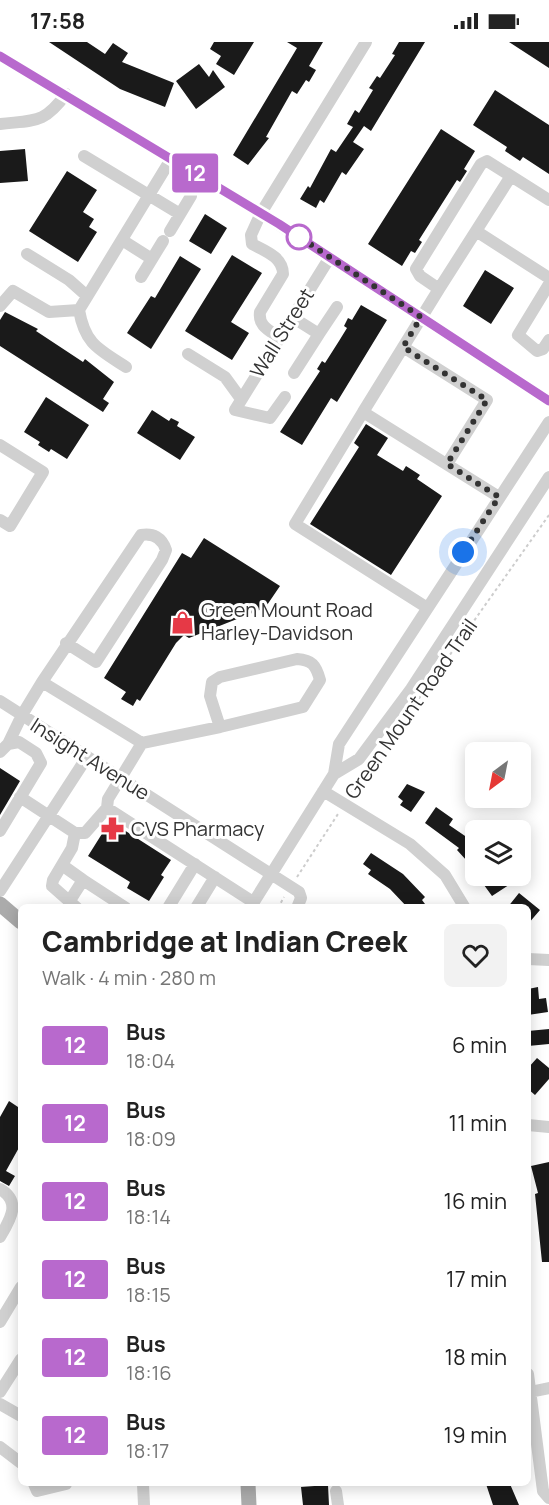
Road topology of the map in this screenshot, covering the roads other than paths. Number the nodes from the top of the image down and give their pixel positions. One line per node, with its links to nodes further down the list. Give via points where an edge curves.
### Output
1 (366, 42): 11 (street)
2 (0, 56): 3 (street)
3 (66, 94): 4 (street, via 45,117); 6 (street)
4 (0, 124)
5 (84, 156): 8 (street)
6 (171, 159): 8 (street); 11 (street)
7 (512, 176): 10 (street); 13 (street); 21 (street, via 487,161 481,164 416,269)
8 (149, 195): 12 (street); 14 (street)
9 (191, 196): 12 (street)
10 (549, 200)
11 (261, 213): 16 (street); 29 (street, via 251,235 252,244 278,260 283,274 259,319)
12 (180, 214): 17 (street)
13 (476, 231): 19 (street); 21 (street)
14 (122, 240): 17 (street); 22 (street)
15 (27, 254): 22 (street)
16 (330, 257): 26 (street, Wall Street); 27 (street)
17 (152, 259): 18 (street)
18 (141, 277)
19 (549, 278)
20 (549, 284): 30 (street, via 518,335 537,351)
21 (439, 289): 27 (street)
22 (87, 296): 25 (street)
23 (0, 306): 25 (street, via 13,291 48,312)
24 (337, 307): 28 (street)
25 (79, 310): 33 (street, via 82,328 92,345)
26 (292, 317): 28 (street); 29 (street, Wall Street)
27 (421, 317): 31 (street); 36 (street)
28 (319, 334): 34 (street)
29 (280, 338): 37 (street, Wall Street)
30 (549, 340)
31 (403, 347): 38 (street); 41 (street, via 487,400)
32 (188, 354): 37 (street, via 225,378)
33 (126, 367)
34 (294, 374)
35 (285, 397): 37 (street, via 270,418)
36 (549, 401)
37 (238, 404)
38 (363, 412): 41 (street); 45 (street, via 295,524)
39 (549, 422): 43 (street)
40 (0, 445): 44 (street, via 43,472 10,526)
41 (447, 464): 43 (street)
42 (549, 477): 54 (street, via 405,697 359,759)
43 (499, 497): 45 (street)
44 (0, 520)
45 (426, 607): 54 (street, via 339,744)
46 (66, 643): 46 (street, via 141,535 155,535 164,543 162,560 96,662); 47 (street)
47 (42, 682): 49 (street); 51 (street)
48 (0, 701): 49 (street, Insight Avenue)
49 (21, 715): 52 (street); 53 (street, Insight Avenue)
50 (220, 727): 50 (street, via 303,706 320,680 315,666 309,660 297,659 212,682 210,696); 51 (street)
51 (142, 743): 55 (street)
52 (4, 748): 57 (street, via 19,742 36,753 41,763)
53 (87, 757): 55 (street, Insight Avenue); 59 (street)
54 (334, 774): 56 (street)
55 (121, 779): 58 (street, via 108,799); 64 (street, Insight Avenue)
56 (323, 791): 64 (street); 77 (street, via 410,844 445,874)
57 (20, 797): 59 (street); 60 (street)
58 (107, 808): 61 (street, via 85,833); 62 (street)
59 (48, 815): 61 (street); 67 (street)
60 (0, 831)
61 (75, 833): 63 (street)
62 (195, 864): 65 (street); 72 (street)
63 (62, 865): 66 (street); 69 (street, via 52,886)
64 (271, 873): 75 (street); 76 (street, Insight Avenue, via 301,895)
65 (215, 878): 73 (street); 74 (street)
66 (83, 880): 70 (street); 71 (street)
67 (0, 891)
68 (0, 903): 78 (main road)
69 (72, 904)
70 (73, 904)
71 (120, 904)
72 (170, 904)
73 (199, 904)
74 (251, 904)
75 (253, 904)
76 (298, 904)
77 (463, 904)
78 (18, 919)
79 (531, 959): 80 (street)
80 (549, 960)
81 (531, 1125): 82 (street)
82 (549, 1127)
83 (0, 1189): 84 (street, via 13,1204 12,1216)
84 (0, 1238)
85 (18, 1292): 86 (street)
86 (0, 1322)
87 (18, 1364): 89 (street)
88 (549, 1388): 90 (street)
89 (0, 1392)
90 (531, 1392)
91 (531, 1400): 101 (street, via 543,1491)
92 (0, 1404): 93 (street)
93 (18, 1414)
94 (0, 1447): 95 (street)
95 (18, 1461)
96 (35, 1486): 97 (street, via 37,1491)
97 (58, 1486)
98 (143, 1486): 102 (street)
99 (248, 1486): 103 (main road)
100 (336, 1491): 104 (street)
101 (549, 1498)
102 (144, 1505)
103 (249, 1505)
104 (338, 1505)

